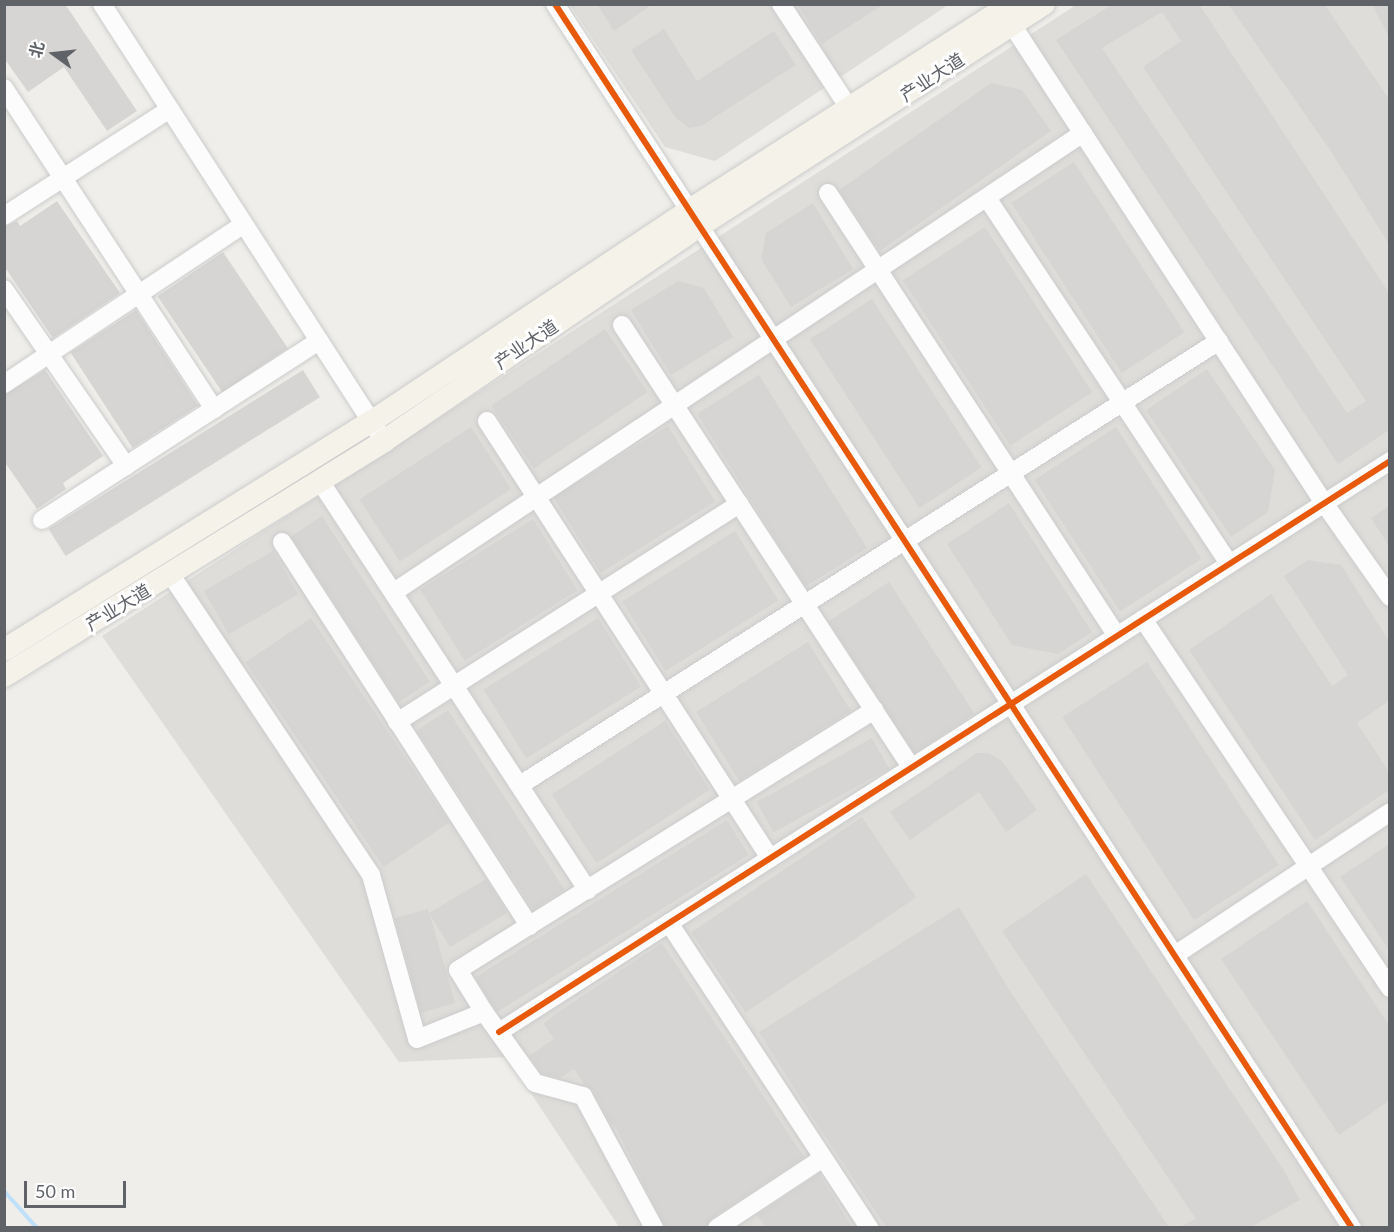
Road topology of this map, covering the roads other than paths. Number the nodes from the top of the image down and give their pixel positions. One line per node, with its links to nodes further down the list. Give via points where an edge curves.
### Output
1 (102, 4): 8 (street)
2 (555, 4): 14 (street)
3 (781, 4): 7 (street)
4 (1044, 4): 5 (main road, 产业大道)
5 (1006, 11): 7 (main road, 产业大道); 9 (street); 14 (main road, 产业大道)
6 (4, 88): 10 (street)
7 (849, 108): 14 (main road, 产业大道)
8 (170, 109): 10 (street); 15 (street)
9 (1083, 134): 12 (street); 22 (street)
10 (63, 178): 13 (street); 18 (street)
11 (828, 193): 16 (street)
12 (987, 198): 16 (street); 25 (street)
13 (4, 216)
14 (696, 217): 20 (street); 29 (main road, 产业大道)
15 (244, 224): 18 (street); 21 (street)
16 (878, 270): 20 (street); 32 (street)
17 (4, 289): 23 (street)
18 (139, 294): 23 (street); 27 (street)
19 (622, 325): 26 (street)
20 (775, 338): 26 (street); 38 (street)
21 (319, 341): 27 (street); 29 (street)
22 (1219, 341): 25 (street); 35 (street)
23 (49, 354): 24 (street); 31 (street)
24 (4, 384)
25 (1122, 402): 32 (street); 40 (street)
26 (675, 405): 34 (street); 36 (street)
27 (214, 409): 31 (street)
28 (488, 421): 34 (street)
29 (377, 431): 33 (main road, 产业大道); 48 (main road, 产业大道)
30 (1389, 461): 35 (street)
31 (126, 466): 37 (street)
32 (1011, 473): 38 (street); 47 (street)
33 (320, 481): 41 (main road, 产业大道); 42 (street)
34 (536, 497): 42 (street); 43 (street)
35 (1324, 503): 40 (street); 44 (street)
36 (739, 504): 43 (street); 45 (street)
37 (42, 520)
38 (906, 540): 45 (street); 52 (street)
39 (282, 542): 54 (street)
40 (1229, 564): 46 (street)
41 (171, 575): 49 (main road, 产业大道); 66 (street, via 370,875 417,1039)
42 (394, 592): 50 (street)
43 (599, 593): 50 (street); 51 (street)
44 (1389, 597)
45 (805, 604): 51 (street); 53 (street)
46 (1143, 619): 47 (street); 60 (street)
47 (1117, 636): 52 (street)
48 (4, 650)
49 (4, 676)
50 (454, 685): 54 (street); 56 (street)
51 (664, 694): 56 (street); 57 (street)
52 (1012, 703): 55 (street); 64 (street)
53 (874, 710): 55 (street); 57 (street)
54 (397, 722): 63 (street)
55 (911, 767): 59 (street)
56 (520, 785): 61 (street)
57 (733, 799): 59 (street); 61 (street)
58 (1389, 812): 60 (street)
59 (771, 858): 62 (street)
60 (1308, 866): 64 (street); 65 (street)
61 (588, 890): 63 (street)
62 (669, 923): 67 (street); 68 (street)
63 (529, 926): 66 (street, via 458,970)
64 (1175, 955): 72 (street)
65 (1389, 988)
66 (484, 1012): 67 (street)
67 (499, 1032): 69 (street, via 535,1083 583,1096)
68 (823, 1158): 70 (street); 71 (street)
69 (654, 1227)
70 (717, 1227)
71 (869, 1227)
72 (1352, 1227)

